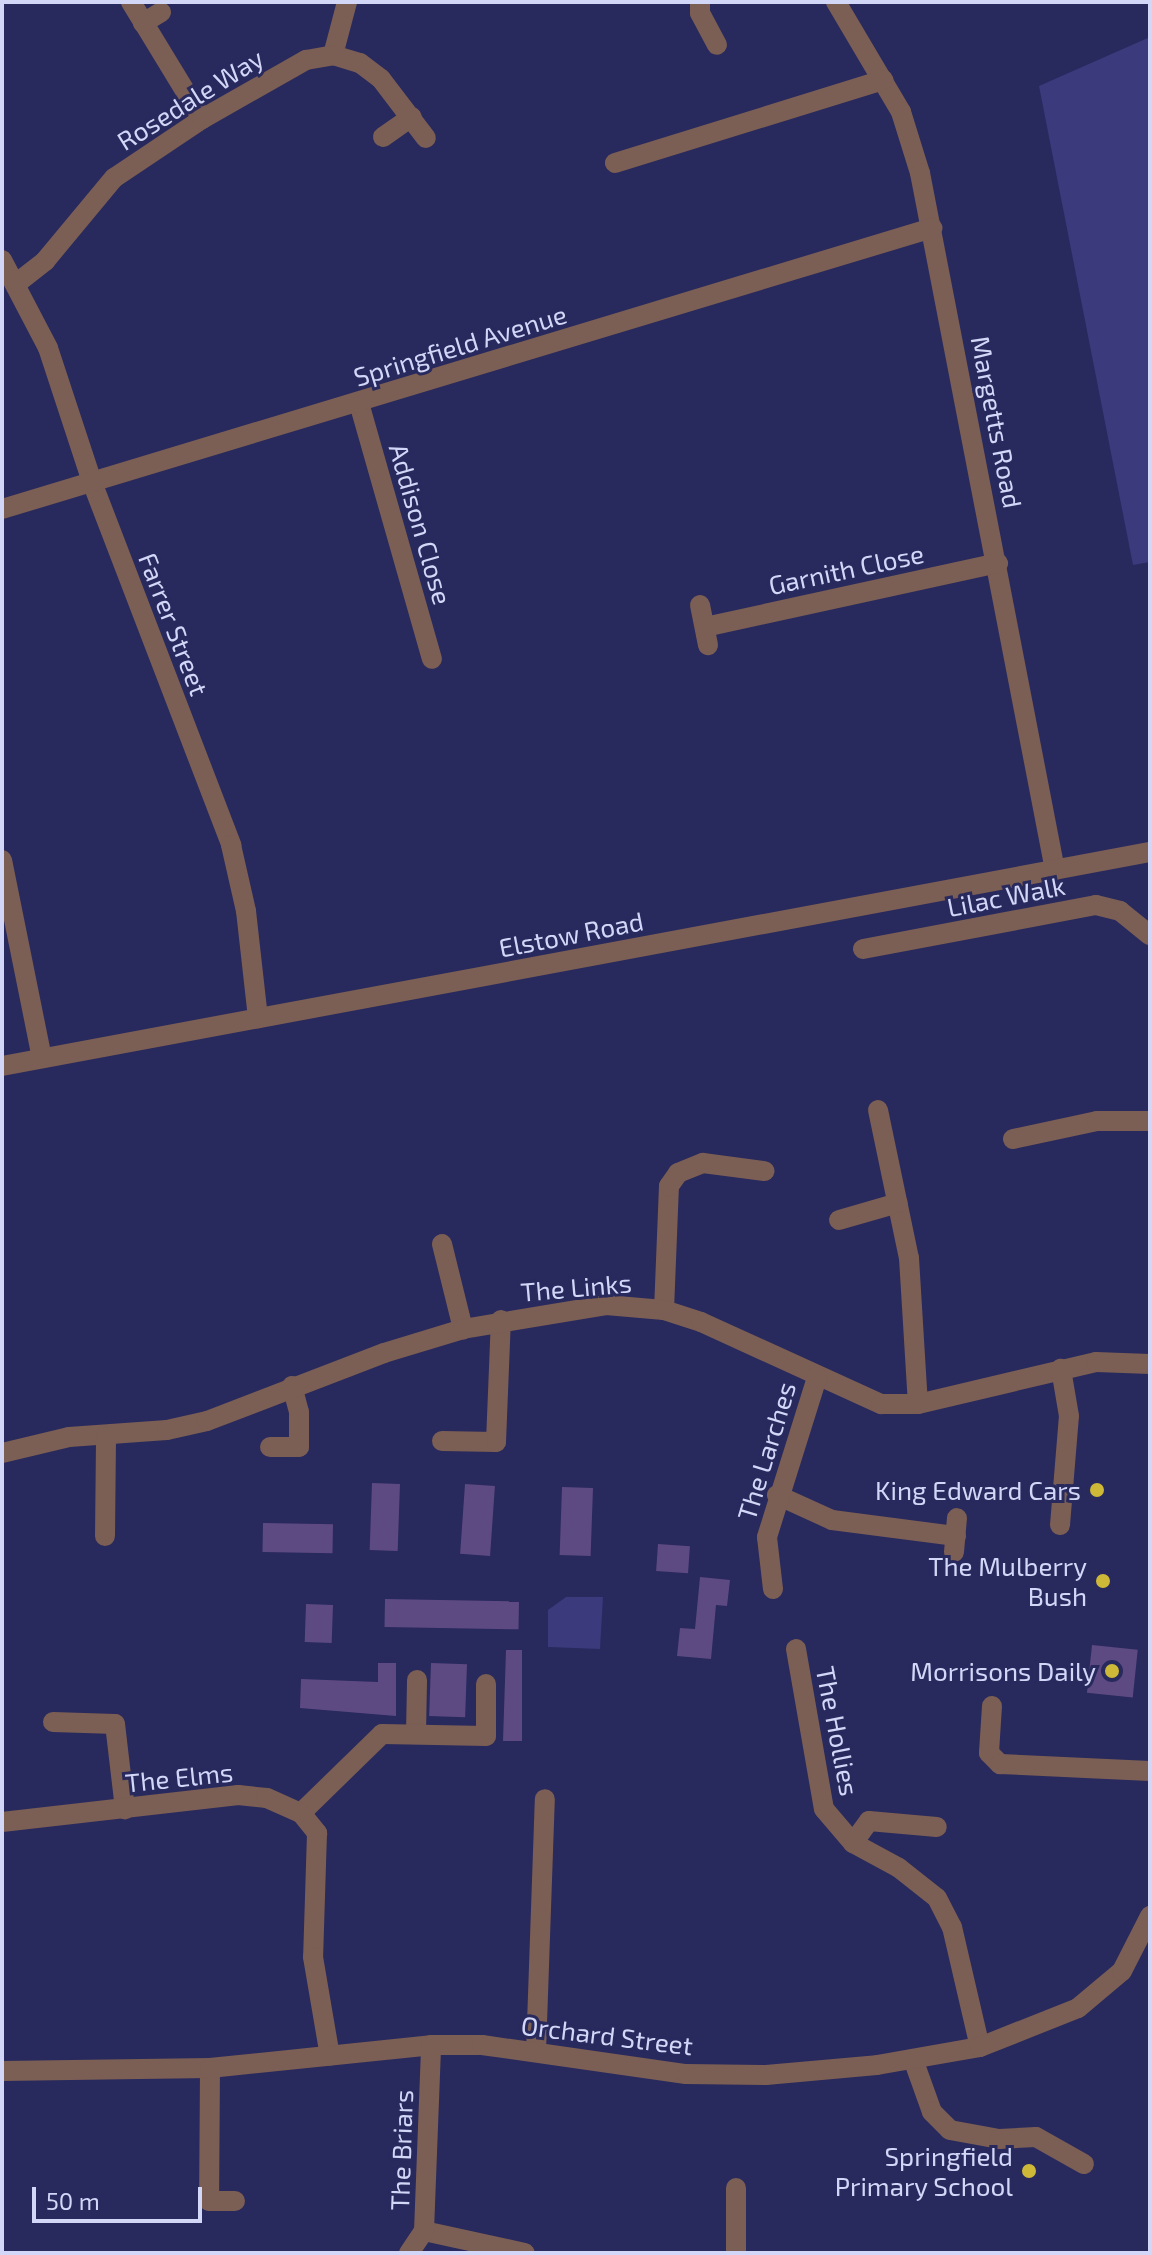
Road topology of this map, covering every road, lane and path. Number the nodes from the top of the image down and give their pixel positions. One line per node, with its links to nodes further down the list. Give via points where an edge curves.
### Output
1 (131, 2): 9 (street, via 152,18)
2 (347, 2): 6 (street)
3 (700, 2): 5 (street, via 700,13)
4 (836, 2): 7 (street, Margetts Road)
5 (717, 45)
6 (333, 55): 8 (street, via 360,63 381,79); 9 (street, Rosedale Way, via 306,60)
7 (883, 80): 12 (street); 13 (street, Margetts Road, via 901,112)
8 (412, 117): 10 (street); 11 (street)
9 (202, 119): 15 (street, Rosedale Way, via 114,178 45,261)
10 (383, 137)
11 (426, 138)
12 (615, 163)
13 (932, 228): 16 (street, Springfield Avenue); 19 (street, Margetts Road)
14 (2, 260): 15 (street, Farrer Street)
15 (17, 283): 17 (street, Farrer Street, via 48,348)
16 (359, 403): 17 (street, Springfield Avenue); 21 (street, Addison Close)
17 (92, 482): 18 (street, Springfield Avenue); 27 (street, Farrer Street, via 231,845 246,911)
18 (2, 509)
19 (998, 563): 20 (street, Garnith Close, via 706,636); 24 (street, Margetts Road)
20 (700, 605)
21 (432, 659)
22 (1150, 852): 24 (street, Elstow Road)
23 (2, 860): 28 (street)
24 (1055, 870): 27 (street, Elstow Road)
25 (1150, 935): 26 (street, Lilac Walk, via 1120,911 1096,905 896,954)
26 (863, 949)
27 (258, 1018): 28 (street, Elstow Road)
28 (42, 1058): 29 (street, Elstow Road)
29 (2, 1066)
30 (878, 1110): 34 (street, via 897,1147)
31 (1150, 1121): 32 (street, via 1097,1121)
32 (1013, 1139)
33 (764, 1171): 37 (street, via 703,1163 678,1173 669,1186)
34 (898, 1203): 35 (street); 44 (street, via 909,1258)
35 (839, 1220)
36 (442, 1244): 39 (street)
37 (664, 1310): 38 (street, The Links, via 606,1305); 42 (street, The Links)
38 (501, 1320): 39 (street, The Links); 46 (street, via 496,1442)
39 (463, 1329): 43 (street, The Links)
40 (1150, 1364): 41 (street, The Links, via 1096,1362)
41 (1061, 1369): 44 (street, The Links); 50 (street, via 1069,1416)
42 (817, 1377): 44 (street, The Links, via 881,1404); 49 (street, The Larches)
43 (292, 1386): 45 (street, The Links, via 207,1421); 47 (street, via 299,1447)
44 (918, 1404)
45 (106, 1436): 48 (street, The Links, via 69,1437); 52 (street)
46 (442, 1441)
47 (270, 1447)
48 (2, 1453)
49 (777, 1495): 51 (street, via 832,1520); 53 (street, The Larches, via 767,1537)
50 (1060, 1525)
51 (956, 1535)
52 (105, 1536)
53 (773, 1589)
54 (796, 1649): 66 (street, The Hollies, via 824,1809)
55 (417, 1680): 59 (street)
56 (486, 1684): 59 (street, via 486,1736)
57 (992, 1706): 60 (street, via 989,1753 1000,1764)
58 (53, 1722): 62 (street, via 115,1724)
59 (416, 1734): 63 (street, via 382,1734)
60 (1150, 1771)
61 (545, 1799): 70 (street)
62 (125, 1809): 63 (street, The Elms, via 238,1795 267,1798); 64 (street, The Elms)
63 (301, 1813): 71 (street, via 317,1833 313,1957)
64 (2, 1822)
65 (937, 1827): 66 (street, via 869,1821)
66 (853, 1843): 69 (street, The Hollies, via 899,1868 937,1898 952,1927)
67 (1150, 1916): 69 (street, Orchard Street, via 1122,1971 1078,2008)
68 (431, 2045): 70 (street, Orchard Street); 71 (street, Orchard Street); 78 (street, The Briars)
69 (980, 2047): 72 (street, Orchard Street)
70 (536, 2052): 72 (street, Orchard Street, via 607,2065 726,2075 825,2072)
71 (330, 2056): 73 (street, Orchard Street)
72 (913, 2059): 75 (street, via 927,2101 950,2130 999,2139 1036,2137)
73 (210, 2068): 74 (street, Orchard Street); 77 (street, via 209,2201)
74 (2, 2071)
75 (1084, 2164)
76 (736, 2188): 81 (street)
77 (235, 2201)
78 (424, 2231): 79 (street, The Briars); 80 (street)
79 (409, 2253)
80 (525, 2253)
81 (736, 2253)

